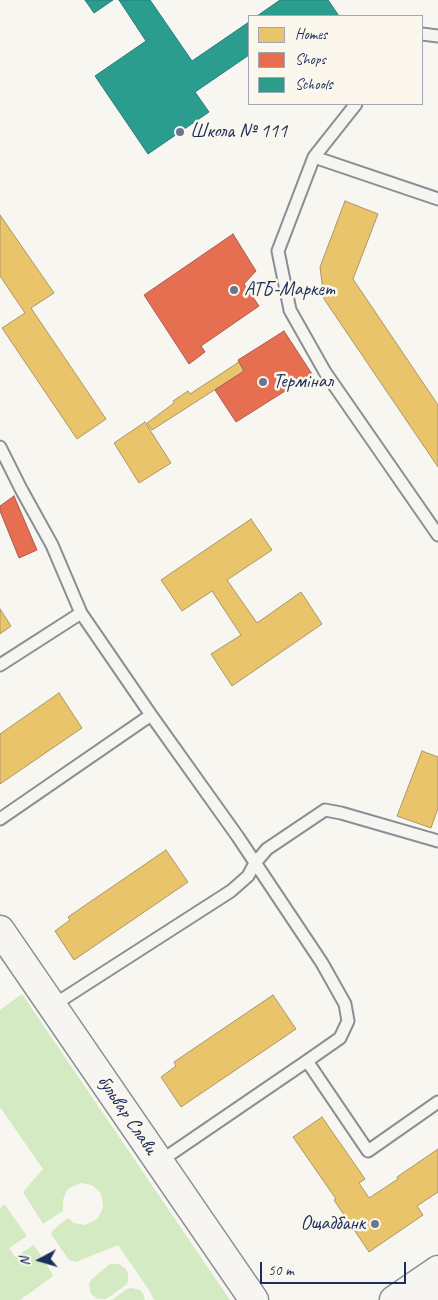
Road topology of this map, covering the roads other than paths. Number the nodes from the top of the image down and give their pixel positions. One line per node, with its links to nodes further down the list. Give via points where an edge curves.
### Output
1 (423, 34): 2 (lane)
2 (438, 36)
3 (355, 105): 4 (lane)
4 (314, 157): 5 (lane); 7 (lane, via 278,251 290,310 324,372)
5 (438, 199)
6 (0, 447): 8 (lane, via 52,545)
7 (438, 535)
8 (81, 613): 9 (lane); 10 (lane)
9 (0, 665)
10 (151, 715): 11 (lane); 13 (lane)
11 (0, 819)
12 (438, 841): 13 (lane, via 325,810 268,849)
13 (255, 863): 15 (lane, via 248,876 231,891); 16 (lane, via 345,1004 348,1020 340,1038)
14 (0, 930): 15 (main road, бульвар Слави)
15 (52, 1006): 18 (main road, бульвар Слави)
16 (308, 1061): 17 (lane, via 368,1151); 18 (lane)
17 (438, 1102)
18 (158, 1162): 21 (main road, бульвар Слави)
19 (438, 1270): 22 (main road)
20 (438, 1293): 23 (main road)
21 (254, 1300)
22 (394, 1300)
23 (428, 1300)

